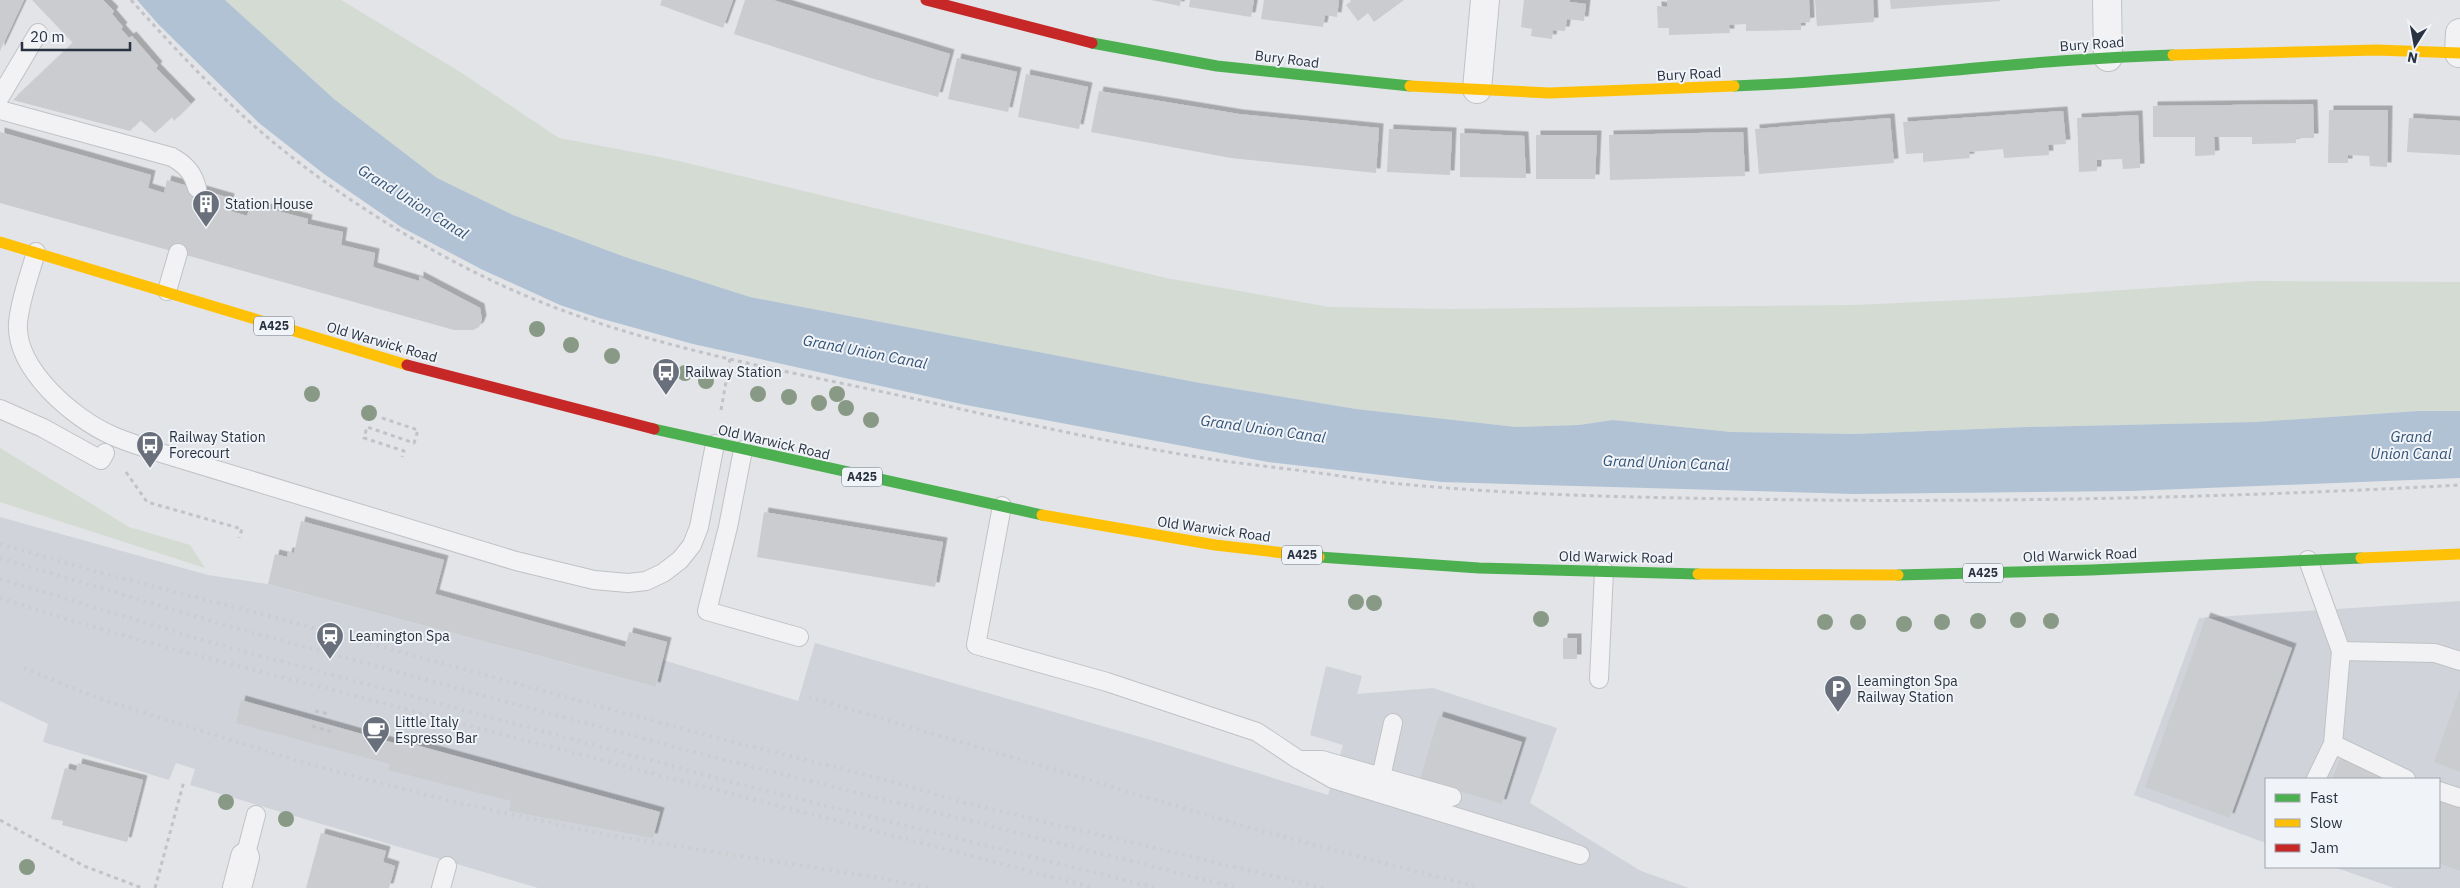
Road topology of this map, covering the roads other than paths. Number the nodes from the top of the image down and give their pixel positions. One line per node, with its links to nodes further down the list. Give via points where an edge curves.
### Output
1 (926, 0): 7 (main road, Bury Road, via 1066,38 1217,66 1381,84)
2 (1485, 0): 7 (street)
3 (2107, 0): 6 (street)
4 (38, 33): 8 (lane)
5 (2460, 46): 6 (main road, Bury Road)
6 (2108, 57): 7 (main road, Bury Road, via 1784,84 1559,93)
7 (1476, 89)
8 (0, 97)
9 (0, 110): 10 (lane, via 172,157 190,171)
10 (197, 188)
11 (0, 242): 12 (main road, Old Warwick Road / A425)
12 (36, 252): 14 (main road, Old Warwick Road / A425); 16 (lane, via 18,323 24,356 50,391 91,424 110,435 151,450 516,560 611,582 646,581 663,573 692,545 699,527)
13 (178, 253): 14 (lane)
14 (168, 291): 16 (main road, Old Warwick Road / A425, via 416,368)
15 (0, 409): 18 (lane, via 101,460)
16 (716, 444): 17 (main road, Old Warwick Road / A425)
17 (743, 450): 19 (main road, Old Warwick Road / A425); 23 (lane, via 707,611)
18 (105, 453)
19 (1002, 506): 22 (main road, Old Warwick Road / A425, via 1133,533 1270,552 1404,563); 29 (lane, via 976,645 1107,682 1257,732)
20 (2460, 554): 21 (main road, Old Warwick Road / A425)
21 (2308, 560): 22 (main road, Old Warwick Road / A425, via 1882,575); 24 (lane)
22 (1604, 571): 26 (lane)
23 (800, 637)
24 (2341, 651): 25 (lane, via 2435,653); 28 (lane)
25 (2460, 662)
26 (1599, 679)
27 (1393, 723): 30 (lane)
28 (2333, 744): 31 (lane); 32 (lane)
29 (1299, 760): 30 (lane, via 1322,760); 37 (lane, via 1334,779)
30 (1381, 777): 34 (lane)
31 (2316, 778)
32 (2404, 778)
33 (2440, 791): 35 (lane)
34 (1452, 797)
35 (2460, 798)
36 (256, 815): 38 (lane)
37 (1580, 855)
38 (245, 857): 40 (street)
39 (447, 866): 41 (lane)
40 (237, 888)
41 (441, 888)

